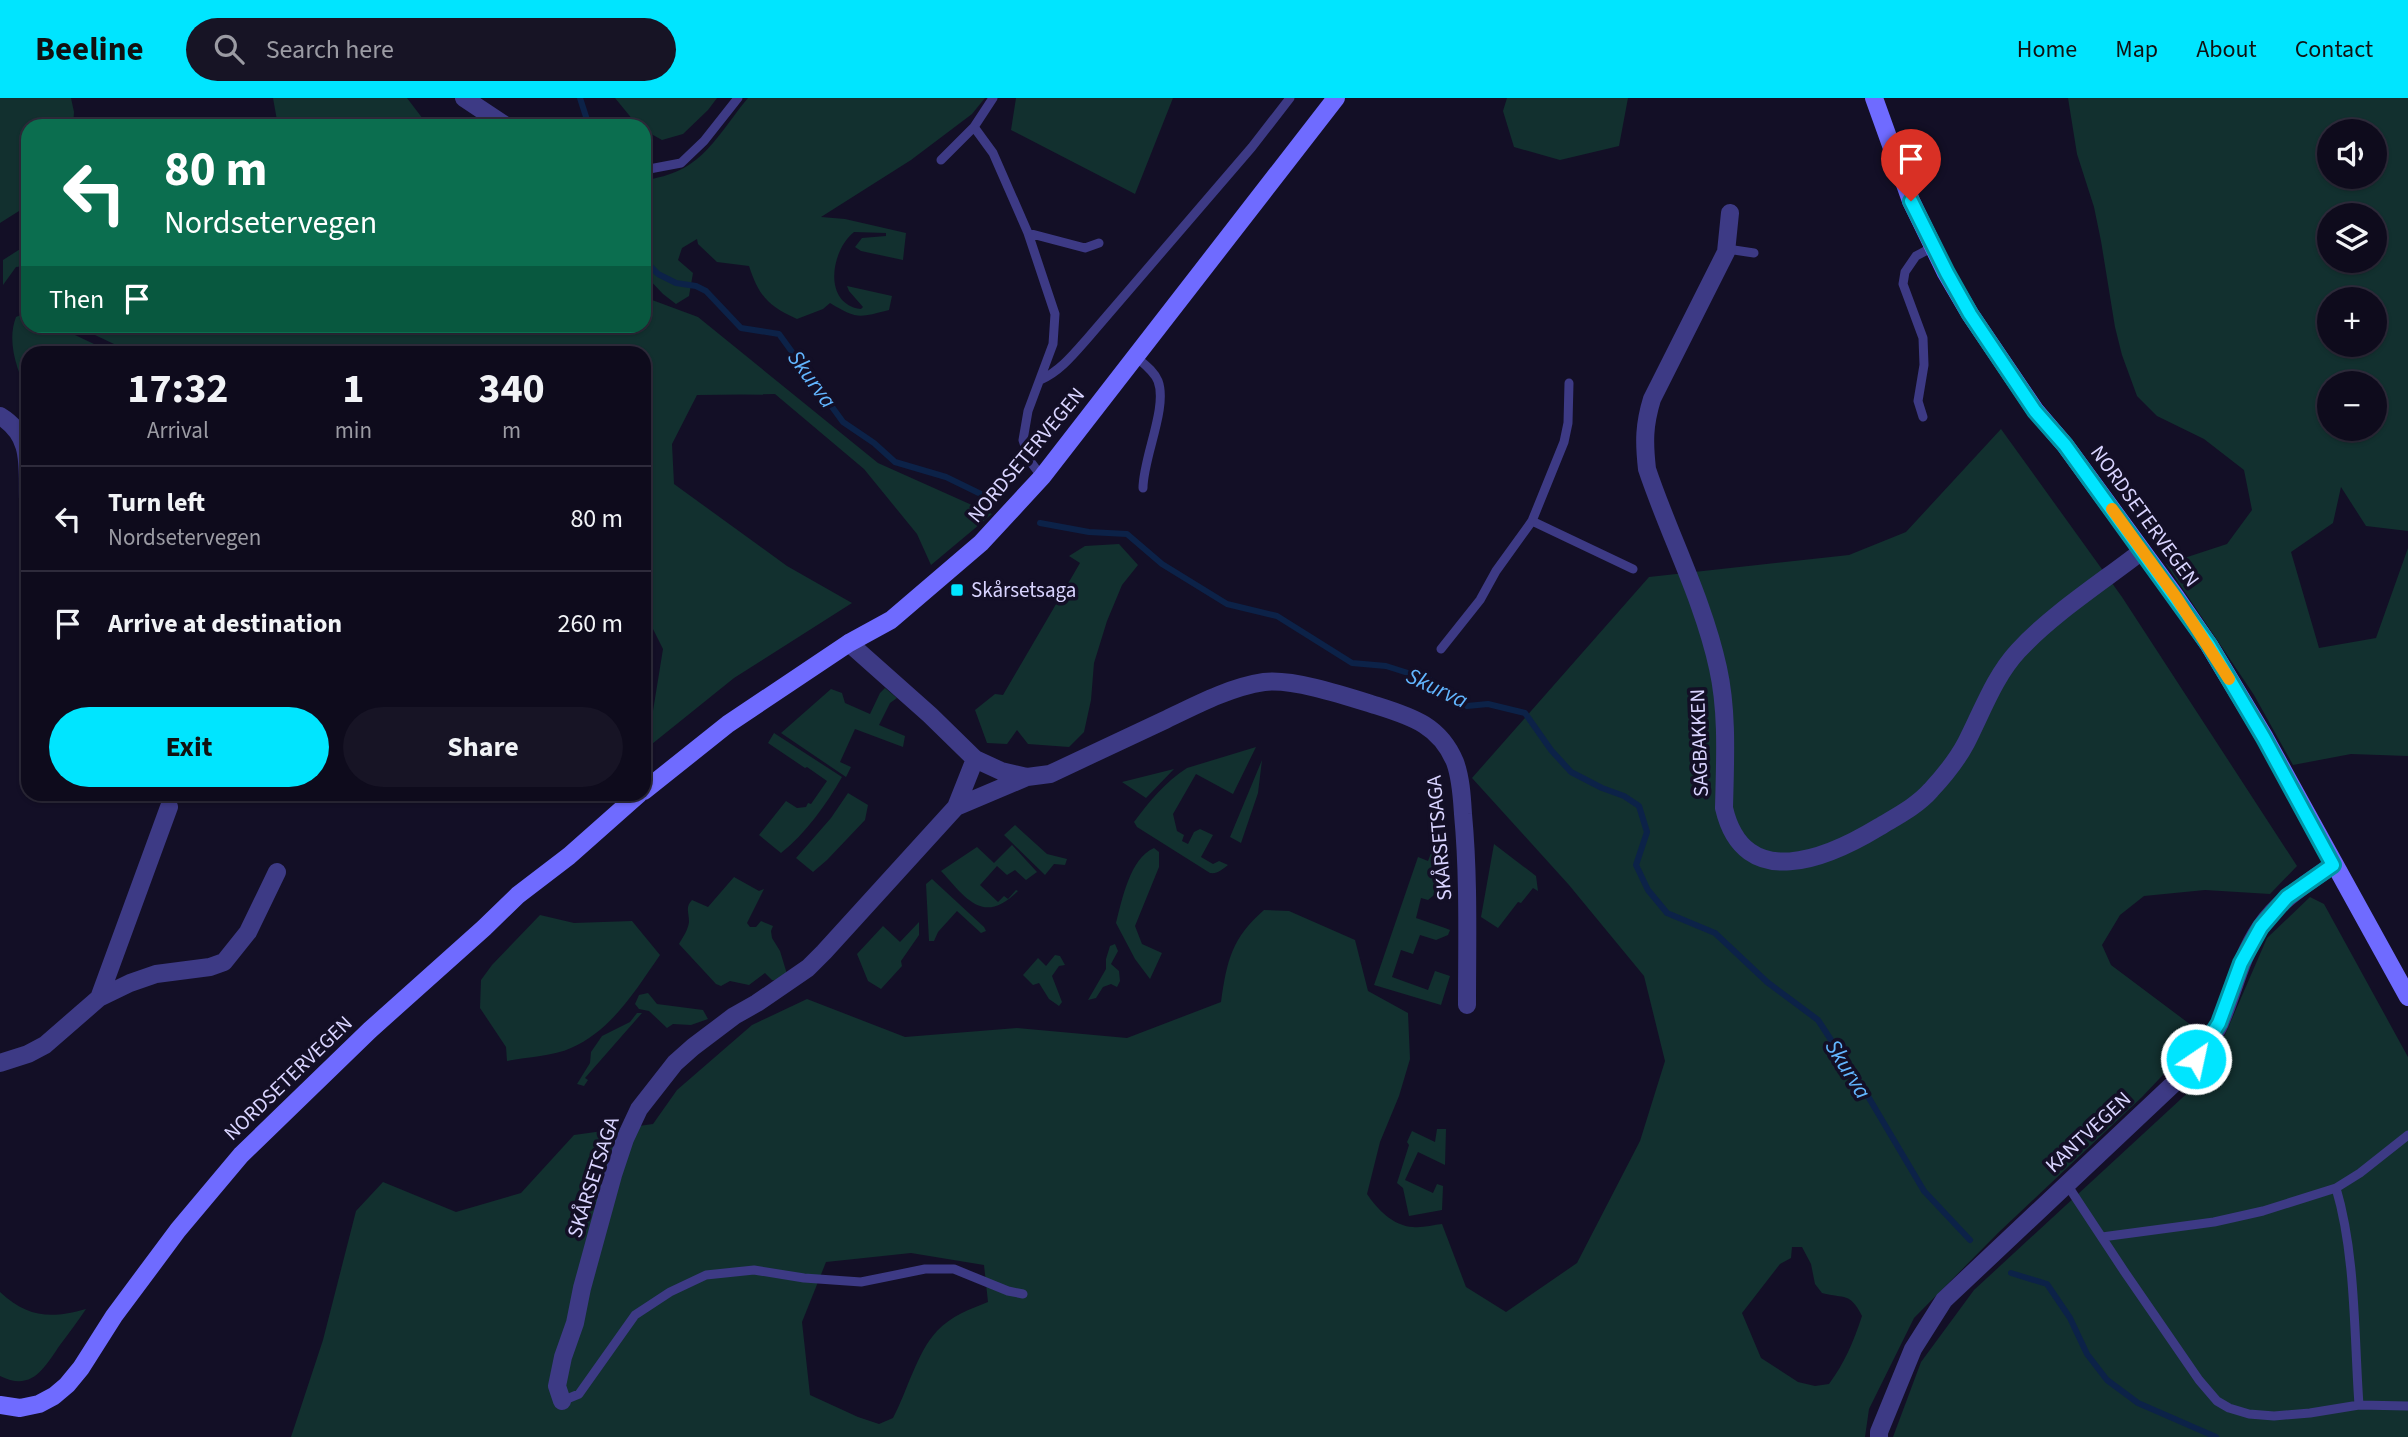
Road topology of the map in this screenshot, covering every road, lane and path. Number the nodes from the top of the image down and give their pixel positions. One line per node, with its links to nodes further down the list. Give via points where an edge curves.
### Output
1 (464, 98): 7 (street)
2 (738, 98): 10 (lane, via 681,163)
3 (993, 98): 8 (lane)
4 (1290, 98): 18 (lane, via 1087,340)
5 (1336, 98): 17 (main road, NORDSETERVEGEN)
6 (1874, 98): 14 (main road, NORDSETERVEGEN, via 1911,201)
7 (496, 119)
8 (974, 127): 9 (lane); 12 (lane, via 993,153)
9 (941, 160)
10 (651, 169)
11 (1730, 213): 15 (street, SAGBAKKEN)
12 (1028, 233): 13 (lane, via 1085,248); 18 (lane, via 1055,313 1053,344)
13 (1099, 243)
14 (1933, 247): 21 (lane, via 1916,256 1903,284 1923,338 1918,401); 26 (main road, NORDSETERVEGEN, via 1970,314 2035,411)
15 (1726, 252): 16 (lane); 26 (street, SAGBAKKEN, via 1652,399 1644,442 1647,469 1707,625 1718,669 1724,808 1745,847 1773,862 1807,860 1836,850 1916,804 1964,746 2007,663 2035,634)
16 (1754, 253)
17 (1136, 357): 23 (main road, NORDSETERVEGEN); 24 (lane, via 1157,379 1161,394)
18 (1040, 380): 23 (lane, via 1023,440)
19 (1569, 383): 25 (lane, via 1564,442)
20 (0, 415): 22 (street)
21 (1923, 418)
22 (21, 435)
23 (1042, 477): 28 (main road, NORDSETERVEGEN, via 952,569 891,620)
24 (1143, 488)
25 (1532, 521): 27 (lane); 29 (lane)
26 (2142, 551): 36 (main road, NORDSETERVEGEN, via 2227,675)
27 (1633, 569)
28 (849, 643): 30 (street, SKÅRSETSAGA); 32 (main road, NORDSETERVEGEN, via 728,724)
29 (1441, 649)
30 (975, 759): 31 (street, SKÅRSETSAGA); 35 (street, SKÅRSETSAGA)
31 (1027, 777): 35 (street, SKÅRSETSAGA); 40 (street, SKÅRSETSAGA, via 1050,774 1192,707 1265,682 1360,700 1429,726 1446,743 1457,765 1461,791 1467,878)
32 (651, 785)
33 (631, 801): 48 (main road, NORDSETERVEGEN, via 518,895 241,1155 178,1230 62,1390 39,1404 20,1408)
34 (169, 807): 39 (street)
35 (956, 807): 47 (street, SKÅRSETSAGA, via 808,968 693,1047 639,1109 613,1175 563,1357 557,1386)
36 (2333, 865): 38 (main road, NORDSETERVEGEN); 43 (street, KANTVEGEN, via 2287,897 2261,927 2241,963 2219,1023 2186,1072)
37 (276, 872): 39 (street, via 248,932 224,962 156,974)
38 (2408, 997)
39 (99, 998): 41 (street, via 45,1045)
40 (1467, 1005)
41 (0, 1063)
42 (2408, 1135): 44 (lane)
43 (2066, 1183): 45 (lane); 51 (street, KANTVEGEN, via 1944,1300 1913,1349)
44 (2336, 1188): 45 (lane, via 2214,1222); 49 (lane, via 2348,1250)
45 (2102, 1237): 49 (lane, via 2217,1401 2249,1414 2274,1416)
46 (1023, 1294): 47 (lane, via 954,1269 925,1269 861,1282 754,1270 706,1275 635,1315 579,1394)
47 (562, 1401)
48 (0, 1405)
49 (2359, 1405): 50 (lane)
50 (2408, 1406)
51 (1876, 1435)

